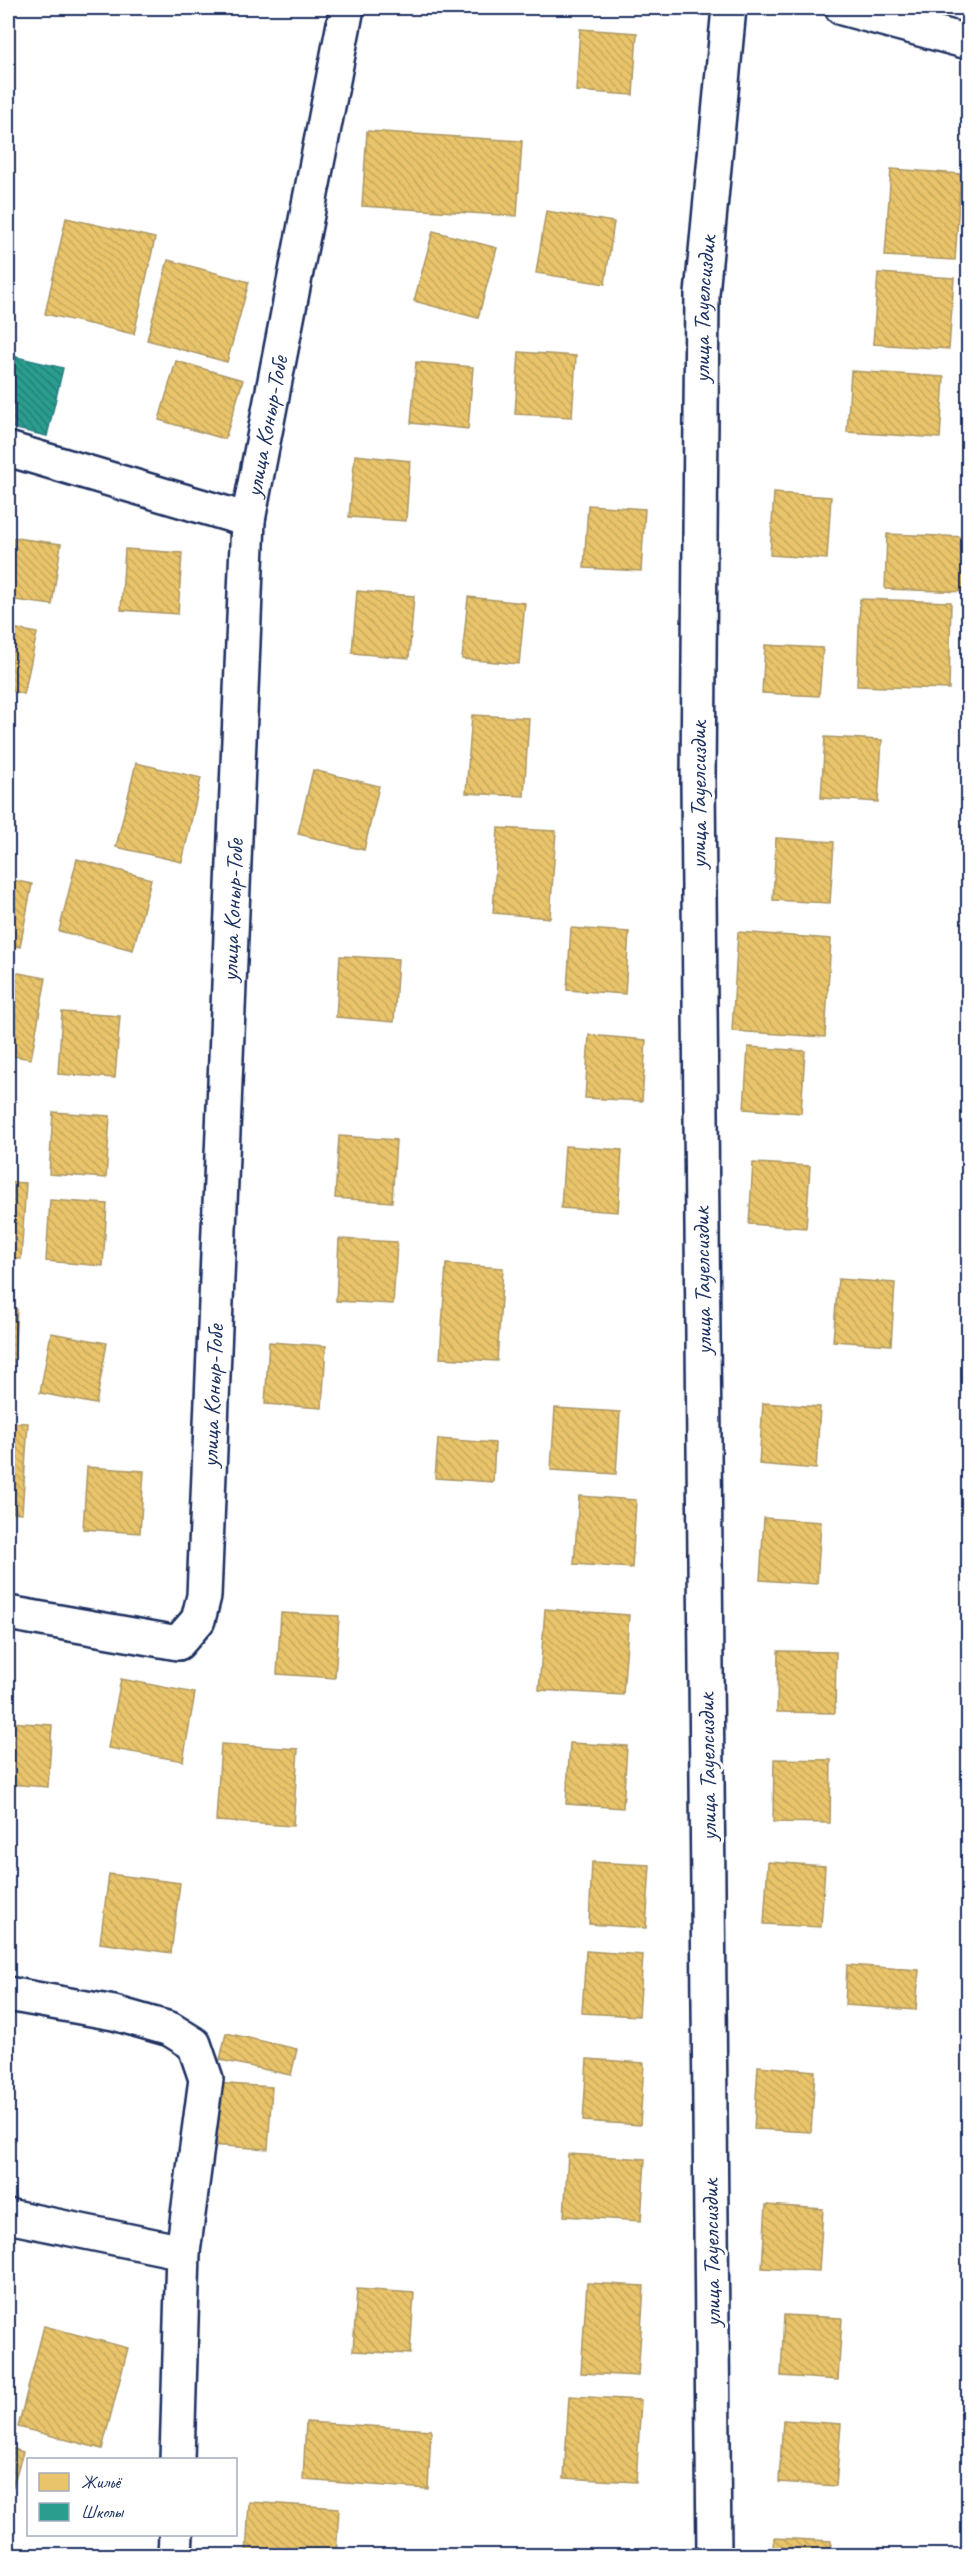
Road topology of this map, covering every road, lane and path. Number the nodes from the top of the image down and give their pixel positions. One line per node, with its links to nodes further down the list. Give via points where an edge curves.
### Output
1 (347, 8): 6 (street, улица Коныр-Тобе)
2 (729, 8): 14 (street, улица Тауелсиздик, via 702,294 698,770)
3 (842, 8): 4 (street)
4 (969, 42)
5 (8, 449): 6 (street)
6 (248, 520): 7 (street, улица Коныр-Тобе, via 204,1596 198,1620 178,1643)
7 (8, 1614)
8 (8, 1994): 10 (street, via 114,2013 170,2029 194,2044 206,2079)
9 (8, 2216): 10 (street)
10 (183, 2252): 11 (street)
11 (177, 2458)
12 (176, 2536): 13 (street)
13 (175, 2556)
14 (714, 2556)

